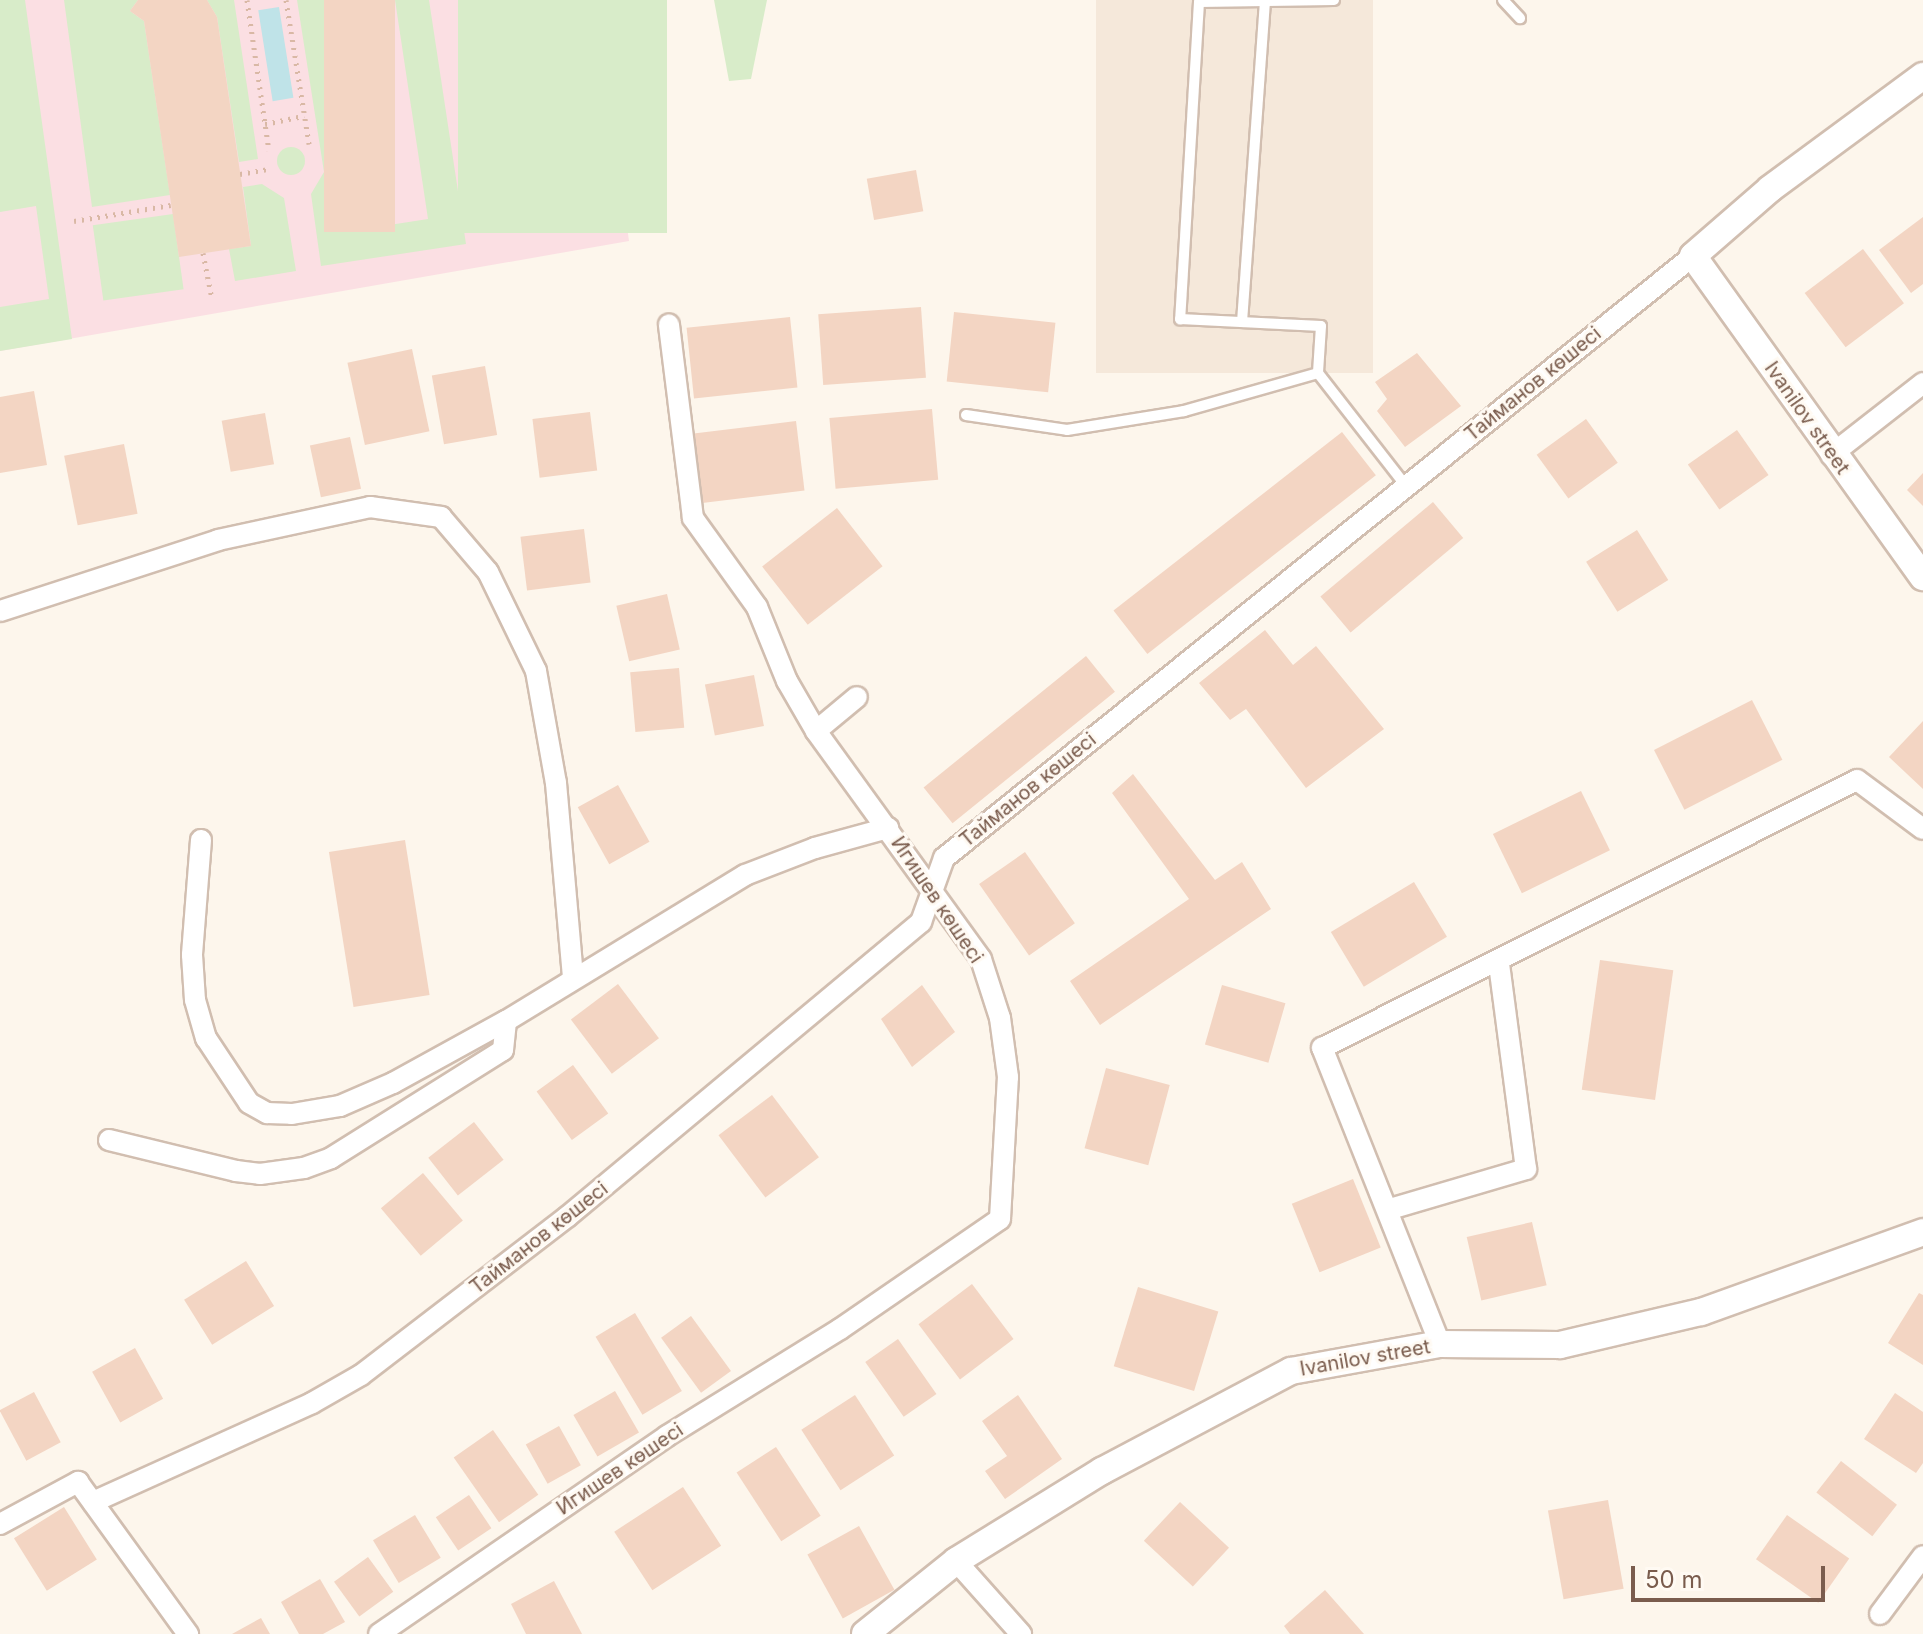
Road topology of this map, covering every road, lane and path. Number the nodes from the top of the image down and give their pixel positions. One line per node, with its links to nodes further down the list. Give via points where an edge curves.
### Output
1 (247, 0): 9 (path)
2 (286, 0): 8 (path)
3 (1334, 0): 5 (lane)
4 (1503, 0): 6 (lane)
5 (1265, 1): 19 (lane); 19 (lane, via 1199,2 1180,319)
6 (1520, 18)
7 (1923, 76): 17 (street, Тайманов көшесі, via 1770,189)
8 (304, 116): 9 (path); 10 (path)
9 (265, 124): 11 (path)
10 (309, 144)
11 (269, 150)
12 (268, 169): 13 (path)
13 (240, 174)
14 (171, 205): 15 (path)
15 (74, 221)
16 (203, 253): 18 (path)
17 (1693, 256): 24 (street, Ivanilov street); 25 (street, Тайманов көшесі)
18 (212, 299)
19 (1242, 322): 21 (lane, via 1321,326)
20 (669, 324): 29 (street, Игишев көшесі, via 693,518 757,607 787,681)
21 (1318, 373): 23 (lane, via 1184,411 1067,430); 25 (lane)
22 (1923, 383): 24 (street)
23 (966, 415)
24 (1831, 455): 26 (street, Ivanilov street)
25 (1406, 486): 33 (street, Тайманов көшесі, via 944,858)
26 (1923, 577)
27 (0, 611): 35 (street, via 218,540 370,507 441,517 488,572 536,671 556,783)
28 (857, 697): 29 (street)
29 (816, 731): 30 (street, Игишев көшесі)
30 (888, 828): 33 (street, Игишев көшесі); 35 (street, via 745,875)
31 (1923, 829): 34 (street, via 1857,780)
32 (201, 840): 36 (street, via 192,955 195,1000 224,1072 258,1108 292,1114 340,1106)
33 (935, 892): 41 (street, Тайманов көшесі, via 921,922 695,1115 361,1375 312,1403); 47 (street, Игишев көшесі, via 981,959 1000,1018 1008,1077 1000,1219 840,1329 667,1436)
34 (1499, 963): 38 (street, via 1526,1169); 38 (street, via 1322,1048)
35 (573, 976): 36 (street)
36 (506, 1021): 37 (street, via 503,1050 331,1158 304,1168 260,1174 236,1171)
37 (109, 1140)
38 (1390, 1209): 40 (street)
39 (1923, 1232): 40 (street, Ivanilov street, via 1701,1312 1560,1345)
40 (1440, 1344): 44 (street, Ivanilov street, via 1291,1371 1143,1448)
41 (93, 1502): 42 (street, via 78,1482); 46 (street)
42 (0, 1524)
43 (1923, 1556): 45 (street)
44 (956, 1561): 48 (street, Ivanilov street); 49 (street)
45 (1880, 1614)
46 (188, 1634)
47 (379, 1634)
48 (865, 1634)
49 (1021, 1634)

